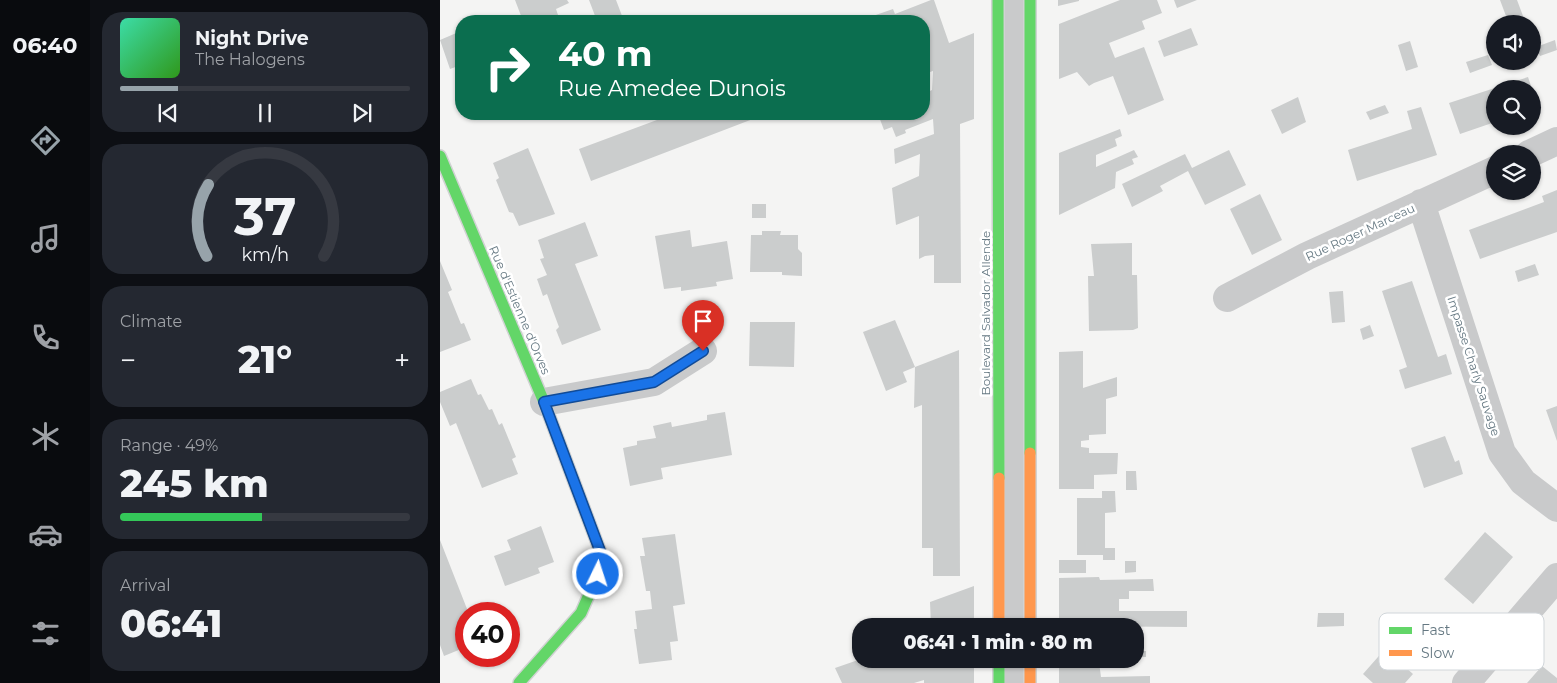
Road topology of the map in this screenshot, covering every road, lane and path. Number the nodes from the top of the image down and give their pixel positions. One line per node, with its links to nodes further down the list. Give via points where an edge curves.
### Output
1 (998, 0): 15 (main road, Boulevard Salvador Allende)
2 (1014, 0): 16 (lane)
3 (1030, 0): 17 (main road)
4 (1557, 141): 5 (street)
5 (1541, 149)
6 (440, 156): 11 (main road, Rue d'Estienne d'Orves)
7 (1486, 174): 8 (street, Rue Roger Marceau)
8 (1421, 204): 9 (street, Rue Roger Marceau, via 1307,256); 12 (street, Impasse Charly Sauvage, via 1502,453 1523,482)
9 (1227, 298)
10 (703, 351): 11 (street, via 654,382)
11 (544, 402): 22 (main road, Rue d'Estienne d'Orves, via 602,556 581,613)
12 (1557, 508)
13 (1557, 577): 14 (street)
14 (1526, 613)
15 (999, 618)
16 (1014, 618)
17 (1030, 618)
18 (999, 668): 23 (main road)
19 (1014, 668): 24 (lane)
20 (1030, 668): 25 (main road)
21 (1477, 670): 26 (street)
22 (520, 683)
23 (999, 683)
24 (1014, 683)
25 (1030, 683)
26 (1466, 683)

